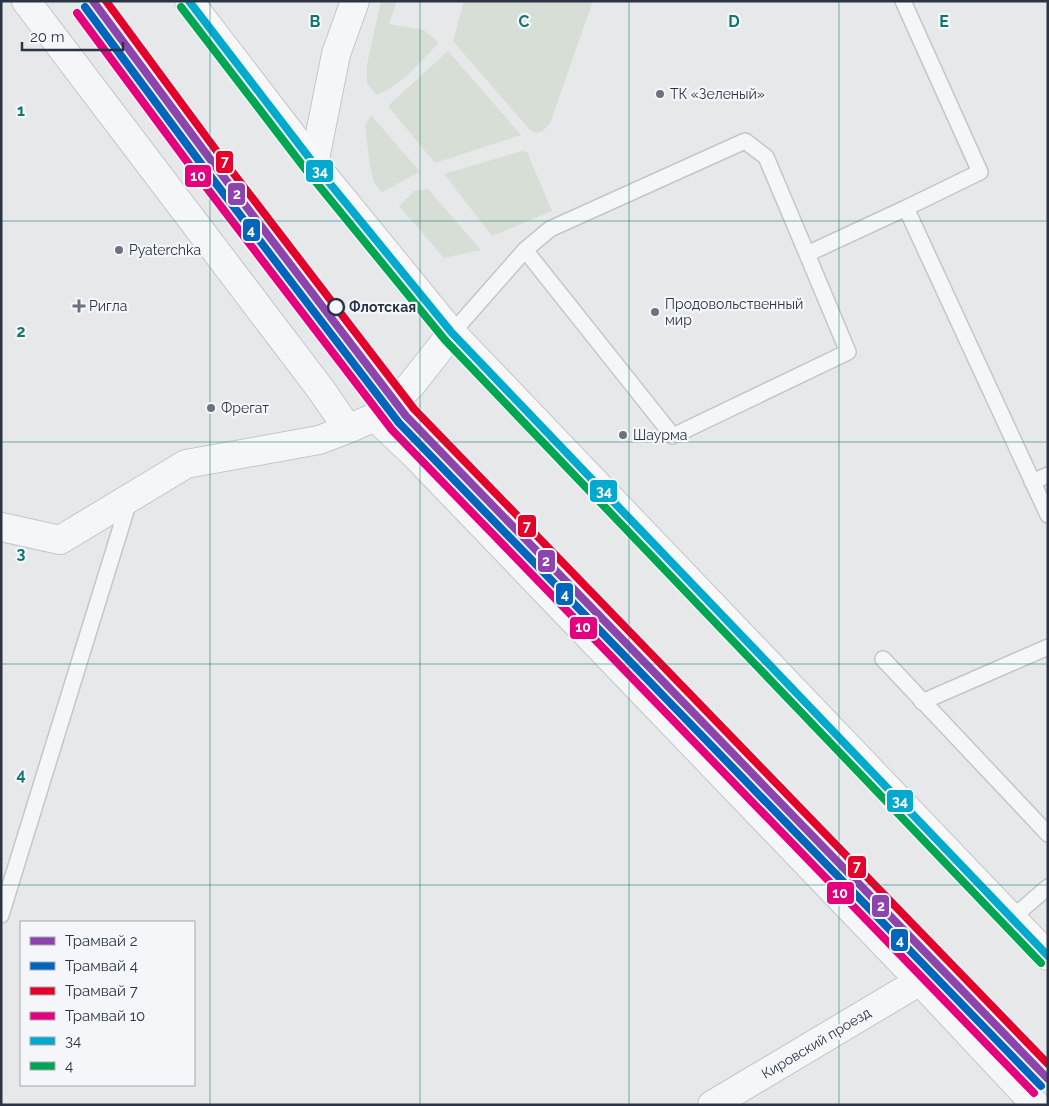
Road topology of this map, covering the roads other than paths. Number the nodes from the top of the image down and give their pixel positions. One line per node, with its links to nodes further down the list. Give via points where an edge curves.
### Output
1 (26, 1): 11 (street)
2 (189, 1): 5 (main road)
3 (355, 1): 5 (street, via 336,54)
4 (903, 1): 6 (lane, via 980,172)
5 (314, 164): 9 (main road)
6 (906, 208): 8 (lane); 13 (lane)
7 (525, 250): 8 (lane, via 550,229 745,141 766,156); 8 (lane, via 673,436 848,352); 9 (lane)
8 (807, 254)
9 (452, 333): 10 (street, via 411,385); 23 (main road)
10 (375, 417): 11 (street); 25 (street)
11 (348, 429): 14 (street, via 319,440 186,464)
12 (1048, 475): 13 (lane)
13 (1032, 482): 15 (lane)
14 (130, 497): 16 (street, via 60,540); 22 (lane)
15 (1048, 515)
16 (1, 527)
17 (1048, 647): 19 (lane)
18 (883, 659): 19 (lane)
19 (922, 702): 20 (lane)
20 (1048, 834)
21 (1048, 887): 23 (lane)
22 (1, 915)
23 (1012, 918): 24 (main road)
24 (1048, 956)
25 (920, 981): 26 (street, Кировский проезд); 27 (street)
26 (712, 1105)
27 (1036, 1105)

